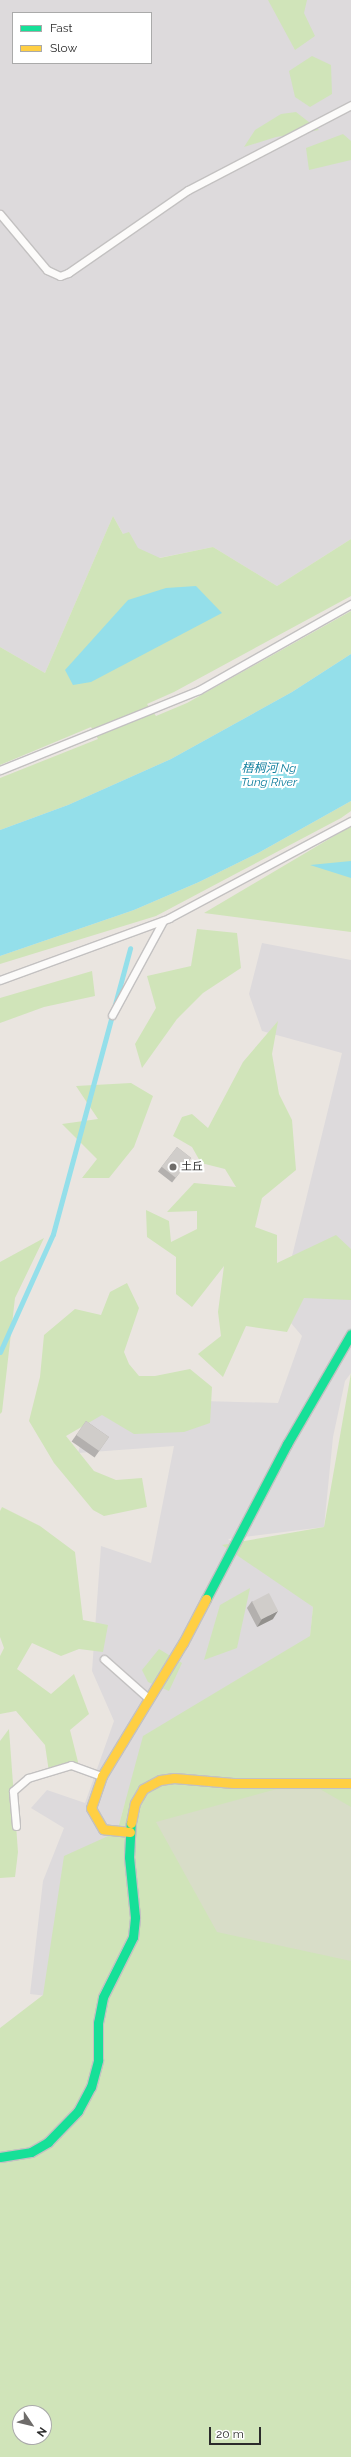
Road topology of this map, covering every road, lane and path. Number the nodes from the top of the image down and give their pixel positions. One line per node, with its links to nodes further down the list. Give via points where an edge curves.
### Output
1 (351, 105): 2 (lane, via 188,190 60,276 46,270)
2 (0, 214)
3 (351, 604): 4 (lane, via 199,690)
4 (0, 770)
5 (351, 821): 6 (lane)
6 (163, 920): 7 (lane); 8 (lane)
7 (0, 980)
8 (112, 1015)
9 (351, 1334): 11 (street, via 279,1458 183,1642)
10 (104, 1659): 11 (lane)
11 (149, 1699): 12 (street)
12 (102, 1776): 14 (lane, via 72,1765 28,1778 13,1791); 15 (street, via 91,1808 103,1829)
13 (351, 1783): 15 (street, via 229,1782 174,1778 160,1780 148,1785 137,1796)
14 (16, 1826)
15 (130, 1832): 16 (street, via 134,1930 128,1949 103,1997 98,2023 98,2060 91,2087 78,2111 48,2142 31,2152)
16 (0, 2157)

